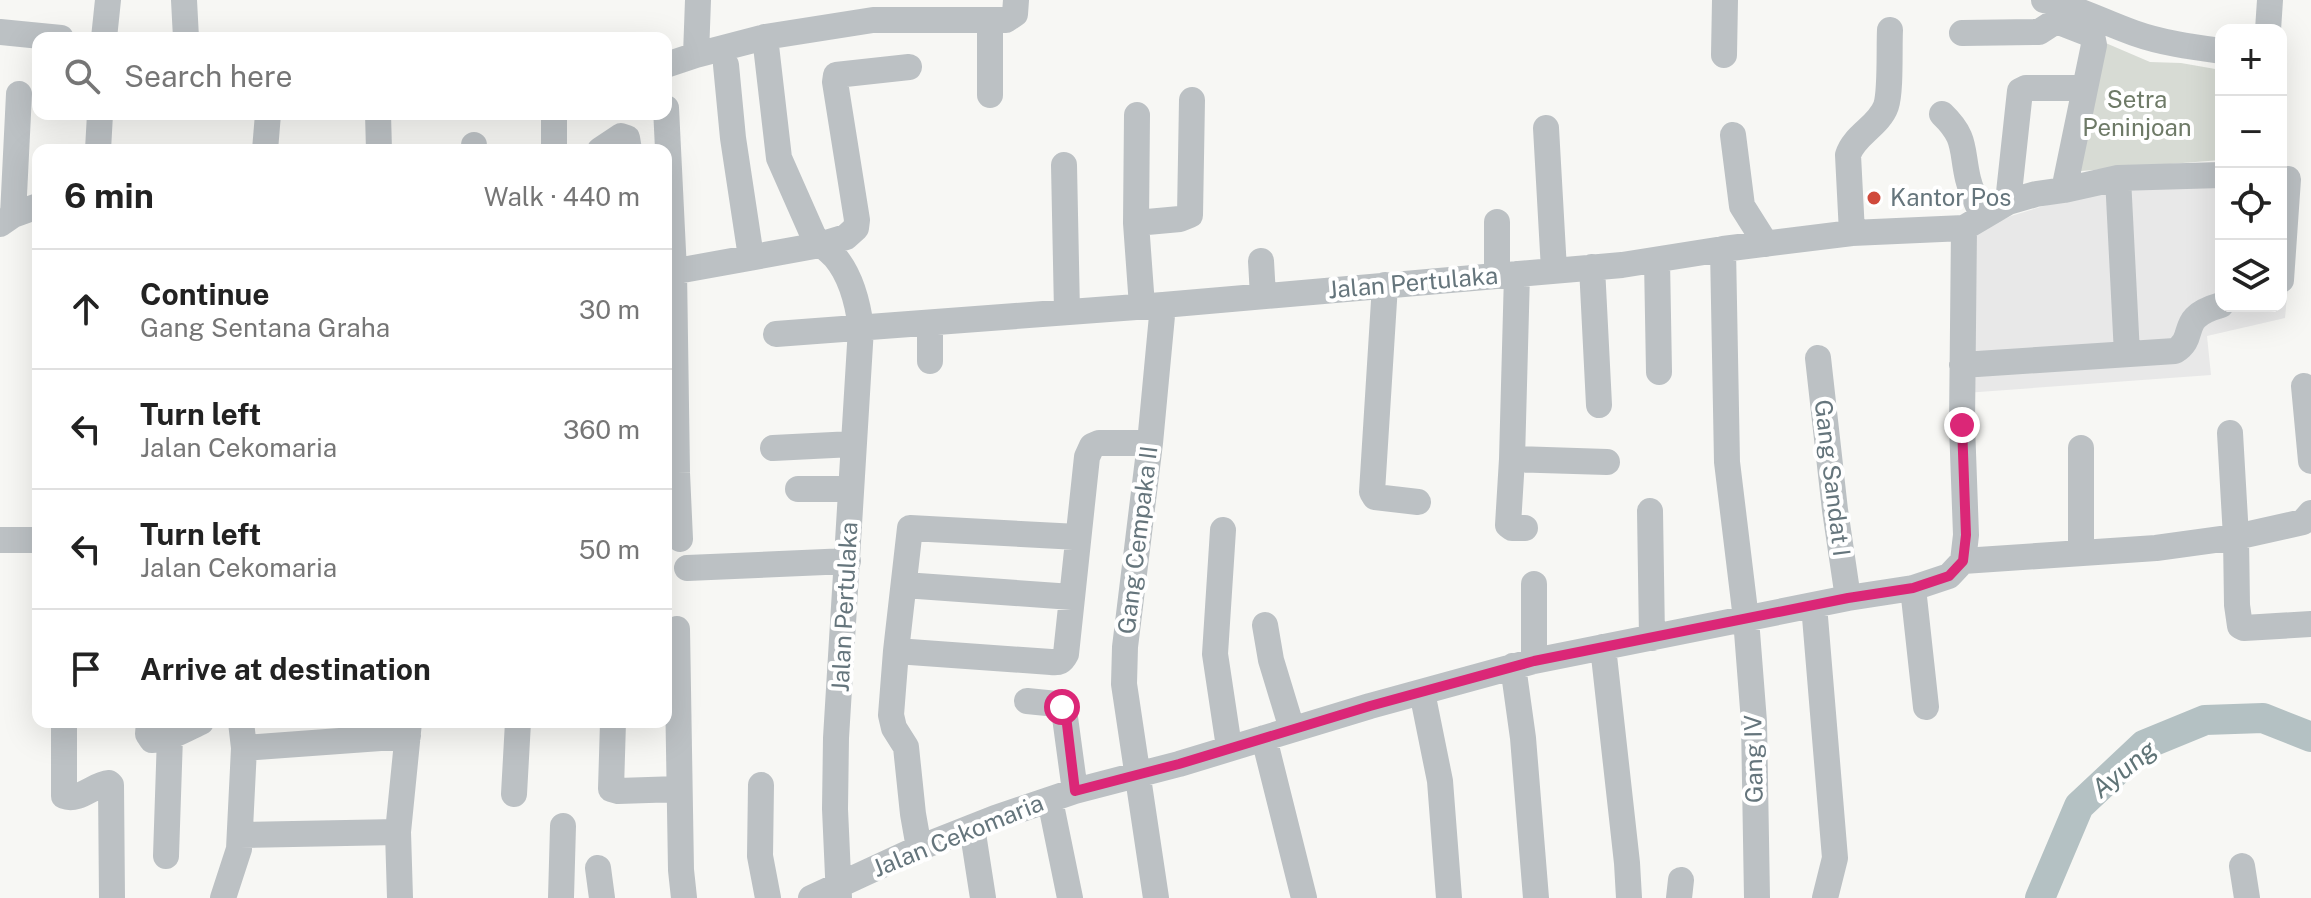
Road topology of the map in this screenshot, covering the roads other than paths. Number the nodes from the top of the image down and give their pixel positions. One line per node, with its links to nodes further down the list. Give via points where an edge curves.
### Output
1 (108, 0): 14 (street)
2 (184, 0): 15 (street)
3 (698, 0): 20 (street)
4 (1016, 0): 10 (street, via 1012,18)
5 (1725, 0): 21 (street)
6 (2044, 0): 19 (street, via 2135,33)
7 (2270, 0): 11 (street)
8 (897, 9): 9 (street); 10 (street)
9 (846, 12): 18 (street)
10 (990, 20): 27 (street)
11 (2268, 24)
12 (1890, 30): 54 (street, via 1886,105 1848,155)
13 (0, 32): 17 (street)
14 (105, 32)
15 (186, 32)
16 (1962, 33): 25 (street, via 2039,32 2056,21 2084,31 2094,40)
17 (32, 35)
18 (765, 37): 20 (street); 57 (street, Jalan Pertulaka, via 779,158)
19 (2215, 50)
20 (696, 55): 22 (street)
21 (1724, 55)
22 (672, 63)
23 (726, 65): 59 (street)
24 (909, 67): 57 (street, via 836,75 857,220 846,237)
25 (2084, 88): 47 (street); 48 (street, via 2021,89)
26 (19, 94): 50 (street)
27 (990, 95)
28 (1192, 100): 53 (street, via 1190,215)
29 (1942, 114): 52 (street, via 1961,139)
30 (1137, 115): 53 (street, Gang Cempaka II)
31 (100, 120): 38 (street)
32 (268, 120): 39 (street)
33 (378, 120): 40 (street)
34 (554, 120): 41 (street)
35 (666, 120): 42 (street)
36 (1546, 128): 63 (street)
37 (1733, 135): 56 (street, via 1742,206)
38 (98, 144)
39 (266, 144)
40 (379, 144)
41 (554, 144)
42 (667, 144)
43 (1064, 165): 70 (street)
44 (2215, 175): 46 (street)
45 (2291, 177): 55 (street)
46 (2118, 178): 47 (street); 75 (street)
47 (2064, 190): 48 (street)
48 (2008, 202): 52 (street)
49 (32, 209): 50 (street)
50 (7, 220)
51 (1497, 222): 65 (street)
52 (1974, 222): 54 (street, Jalan Pertulaka); 78 (street)
53 (1136, 223): 68 (street, Gang Cempaka II)
54 (1852, 233): 56 (street, Jalan Pertulaka)
55 (2285, 240)
56 (1766, 244): 58 (street, Jalan Pertulaka)
57 (820, 245): 59 (street); 72 (street, Jalan Pertulaka, via 845,271)
58 (1723, 249): 60 (street, Jalan Pertulaka); 112 (street, Gang IV, via 1727,462)
59 (751, 257): 64 (street)
60 (1657, 260): 62 (street, Jalan Pertulaka); 79 (street)
61 (1261, 261): 67 (street)
62 (1592, 267): 63 (street, Jalan Pertulaka); 81 (street)
63 (1554, 270): 65 (street, Jalan Pertulaka)
64 (672, 272)
65 (1507, 274): 66 (street, Jalan Pertulaka); 87 (street)
66 (1385, 285): 67 (street, Jalan Pertulaka); 92 (street, via 1372,492 1375,497)
67 (1263, 296): 68 (street, Jalan Pertulaka)
68 (1152, 306): 70 (street, Jalan Pertulaka); 83 (street, Gang Cempaka II)
69 (2215, 307): 75 (street, via 2193,319 2180,348)
70 (1067, 312): 71 (street, Jalan Pertulaka)
71 (930, 323): 72 (street, Jalan Pertulaka); 77 (street)
72 (861, 328): 74 (street); 84 (street, Jalan Pertulaka)
73 (672, 329): 99 (street)
74 (776, 334)
75 (2127, 354): 78 (street)
76 (1818, 358): 110 (street, Gang Sandat I)
77 (930, 361)
78 (1962, 365): 104 (street)
79 (1659, 372)
80 (2304, 386): 88 (street)
81 (1599, 405)
82 (2230, 433): 98 (street)
83 (1150, 443): 97 (street, via 1092,446); 133 (street, Gang Cempaka II, via 1125,647 1124,684)
84 (853, 444): 85 (street); 91 (street, Jalan Pertulaka)
85 (773, 448)
86 (2081, 448): 102 (street)
87 (1512, 459): 89 (street); 95 (street, via 1508,525)
88 (2311, 461)
89 (1607, 462)
90 (798, 489): 91 (street)
91 (851, 489): 103 (street, Jalan Pertulaka)
92 (1418, 502)
93 (1650, 511): 116 (street)
94 (2311, 513): 98 (street, via 2303,522)
95 (1525, 528)
96 (1223, 530): 131 (street, via 1215,654)
97 (1078, 537): 107 (street, via 910,528); 109 (street)
98 (2236, 537): 102 (street); 113 (street, via 2240,626)
99 (680, 539)
100 (0, 540): 101 (street)
101 (32, 540)
102 (2081, 552): 104 (street)
103 (848, 561): 105 (street); 147 (street, Jalan Pertulaka, via 836,738)
104 (1963, 561): 108 (street, Jalan Cekomaria, via 1949,576)
105 (687, 568)
106 (1534, 584): 119 (street)
107 (904, 585): 109 (street); 118 (street)
108 (1913, 588): 110 (street, Jalan Cekomaria); 122 (street)
109 (1072, 597): 118 (street, via 1066,654 1058,663)
110 (1848, 598): 111 (street, Jalan Cekomaria)
111 (1814, 605): 112 (street, Jalan Cekomaria); 164 (street, via 1835,858)
112 (1746, 619): 116 (street, Jalan Cekomaria); 163 (street, Gang IV)
113 (2311, 624)
114 (1265, 625): 129 (street)
115 (677, 629): 135 (street)
116 (1652, 638): 117 (street, Jalan Cekomaria)
117 (1603, 647): 119 (street, Jalan Cekomaria); 162 (street)
118 (896, 651): 143 (street, via 891,715 906,747)
119 (1524, 664): 120 (street, Jalan Cekomaria); 161 (street, via 1523,738)
120 (1422, 692): 129 (street, Jalan Cekomaria); 160 (street, via 1440,781)
121 (1027, 701): 136 (street, via 1057,704 1064,710)
122 (1926, 707)
123 (64, 728): 148 (street, via 64,796 74,798 103,783 111,785)
124 (242, 728): 132 (street)
125 (518, 728): 137 (street)
126 (613, 728): 135 (street, via 611,789)
127 (159, 729): 144 (street)
128 (408, 729): 132 (street); 141 (street)
129 (1292, 729): 130 (street, Jalan Cekomaria)
130 (1264, 738): 131 (street, Jalan Cekomaria); 159 (street)
131 (1229, 747): 133 (street, Jalan Cekomaria)
132 (244, 748): 142 (street)
133 (1138, 775): 136 (street, Jalan Cekomaria); 158 (street, Gang Cempaka II)
134 (761, 785): 154 (street, via 760,856)
135 (679, 789): 153 (street)
136 (1075, 791): 138 (street, Jalan Cekomaria)
137 (514, 794)
138 (1050, 800): 140 (street, Jalan Cekomaria); 157 (street)
139 (563, 826): 151 (street)
140 (972, 827): 143 (street, Jalan Cekomaria); 156 (street)
141 (398, 832): 142 (street); 150 (street)
142 (240, 835): 149 (street)
143 (919, 848): 147 (street, Jalan Cekomaria)
144 (166, 856)
145 (2242, 866): 165 (street)
146 (598, 868): 152 (street)
147 (838, 892): 155 (street, Jalan Cekomaria)
148 (112, 898)
149 (223, 898)
150 (400, 898)
151 (561, 898)
152 (602, 898)
153 (684, 898)
154 (768, 898)
155 (811, 898)
156 (983, 898)
157 (1070, 898)
158 (1156, 898)
159 (1304, 898)
160 (1449, 898)
161 (1536, 898)
162 (1629, 898)
163 (1757, 898)
164 (1825, 898)
165 (2247, 898)

